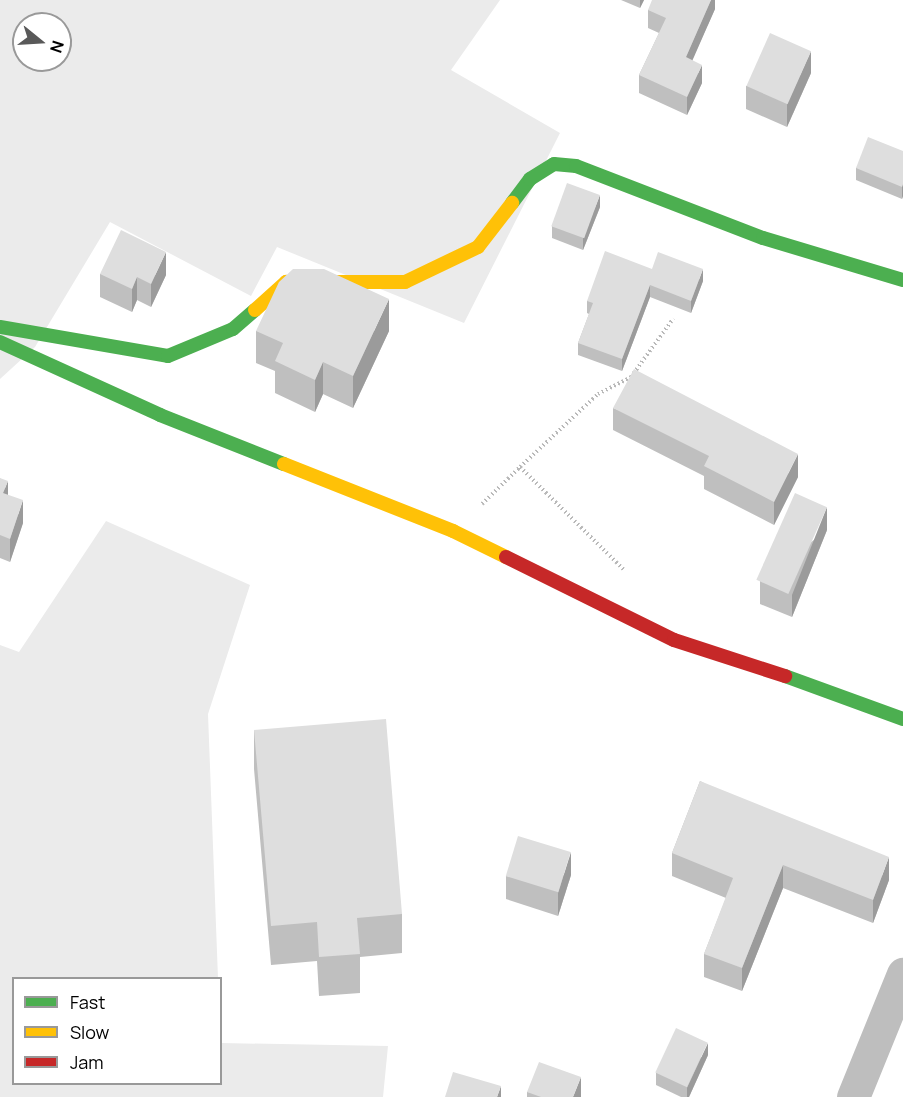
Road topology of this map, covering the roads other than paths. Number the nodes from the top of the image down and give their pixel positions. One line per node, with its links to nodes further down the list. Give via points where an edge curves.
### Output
1 (903, 279): 2 (street, via 763,238 576,166 554,164 530,179 478,247 469,252 405,282 286,282 233,329 168,356)
2 (0, 327)
3 (0, 342): 4 (street, via 160,415 453,531 674,640 830,690)
4 (903, 719)
5 (903, 974): 6 (street)
6 (853, 1097)

